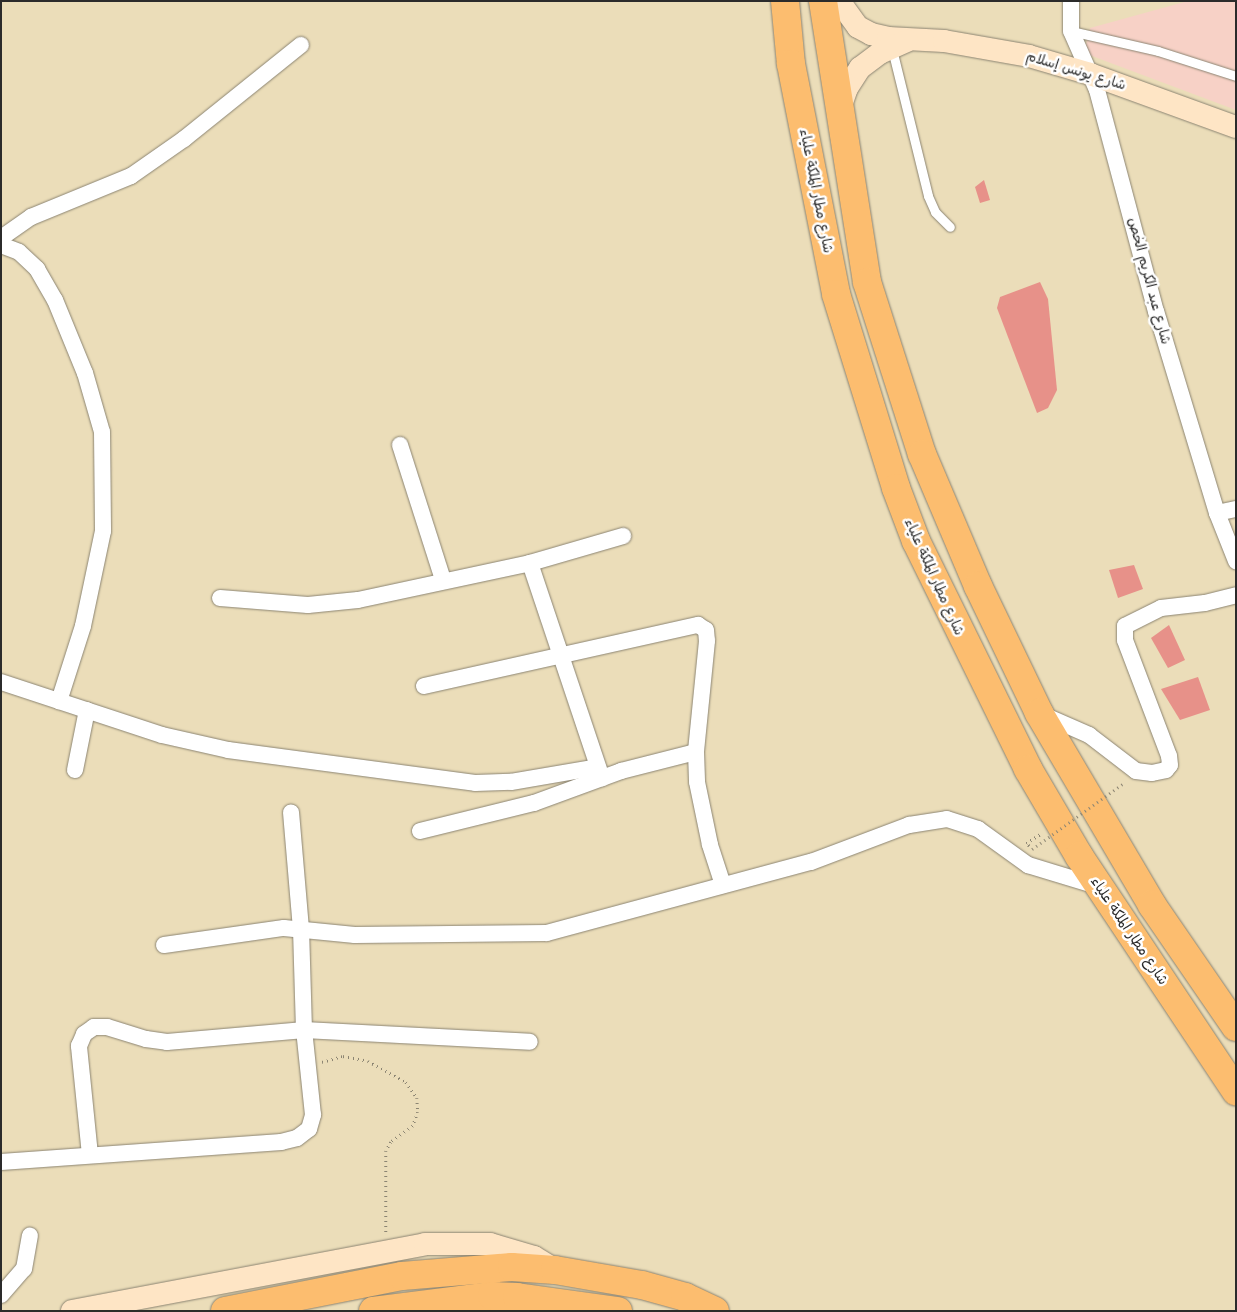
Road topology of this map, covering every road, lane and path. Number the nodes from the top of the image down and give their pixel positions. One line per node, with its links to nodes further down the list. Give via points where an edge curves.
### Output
1 (784, 1): 38 (highway, شارع مطار الملكة علياء, via 791,64 836,294 896,488 916,541)
2 (822, 1): 10 (highway)
3 (838, 1): 6 (street, شارع يونس إسلام, via 864,30)
4 (1071, 1): 5 (street, شارع عبد الكريم الخص)
5 (1071, 31): 8 (street, شارع عبد الكريم الخص); 9 (lane, via 1158,51)
6 (901, 43): 8 (street, شارع يونس إسلام, via 993,48); 10 (street, via 860,68 847,88); 12 (lane, via 928,196 935,212)
7 (301, 45): 13 (street, via 184,139 131,176 31,217)
8 (1090, 74): 11 (street, شارع يونس إسلام); 17 (street, شارع عبد الكريم الخص)
9 (1236, 76)
10 (839, 112): 29 (highway, via 867,282 886,349 922,454 954,531)
11 (1236, 127)
12 (950, 227)
13 (1, 238)
14 (1, 245): 27 (street, via 19,252 37,269 55,300 85,373 102,432 103,531 83,626)
15 (400, 444): 21 (street)
16 (1236, 509): 17 (street)
17 (1217, 513): 19 (street, شارع عبد الكريم الخص)
18 (623, 536): 20 (street)
19 (1236, 561)
20 (530, 563): 21 (street); 24 (street)
21 (443, 580): 23 (street, via 330,605 270,604)
22 (1236, 595): 30 (street, via 1205,604 1161,608 1125,626 1125,640 1169,756 1167,769 1152,773 1136,771)
23 (220, 598)
24 (561, 656): 26 (street); 32 (street, via 680,627 702,626 707,641); 34 (street)
25 (1, 682): 27 (street)
26 (424, 686)
27 (59, 701): 28 (street)
28 (87, 710): 33 (street); 34 (street, via 162,736 228,750 452,782 511,782)
29 (1039, 713): 30 (street); 31 (highway)
30 (1081, 731): 31 (street, via 1062,739)
31 (1058, 749): 44 (highway, via 1152,905)
32 (696, 752): 34 (street); 40 (street, via 697,782 710,845)
33 (75, 770)
34 (600, 773): 37 (street, via 534,802)
35 (1124, 783): 38 (path, bridge, via 1032,849 1026,844 1044,832)
36 (291, 812): 42 (street)
37 (420, 831)
38 (1062, 844): 39 (street); 41 (highway, شارع مطار الملكة علياء)
39 (1064, 877): 40 (street, via 1028,865 978,829 947,819 910,825 811,862); 41 (street)
40 (723, 884): 42 (street, via 532,935 355,935)
41 (1100, 887): 48 (highway, شارع مطار الملكة علياء)
42 (301, 929): 43 (street, via 284,928); 45 (street)
43 (164, 945)
44 (1236, 1027)
45 (304, 1030): 46 (street); 47 (street); 49 (street, via 166,1042 107,1027 88,1030 79,1046)
46 (530, 1042)
47 (308, 1071): 49 (street, via 312,1122 297,1138); 52 (path, via 330,1058 356,1057 406,1082 417,1098 418,1112 412,1126 386,1150)
48 (1236, 1091)
49 (90, 1155): 50 (street)
50 (1, 1162)
51 (30, 1236): 54 (street, via 24,1269)
52 (386, 1250): 53 (street, via 424,1244 476,1242 520,1251); 55 (street)
53 (555, 1270): 56 (highway, via 481,1268 428,1272); 59 (highway, via 656,1289)
54 (1, 1296)
55 (72, 1311)
56 (225, 1311)
57 (373, 1311): 58 (highway, via 492,1296)
58 (615, 1311)
59 (715, 1311)

